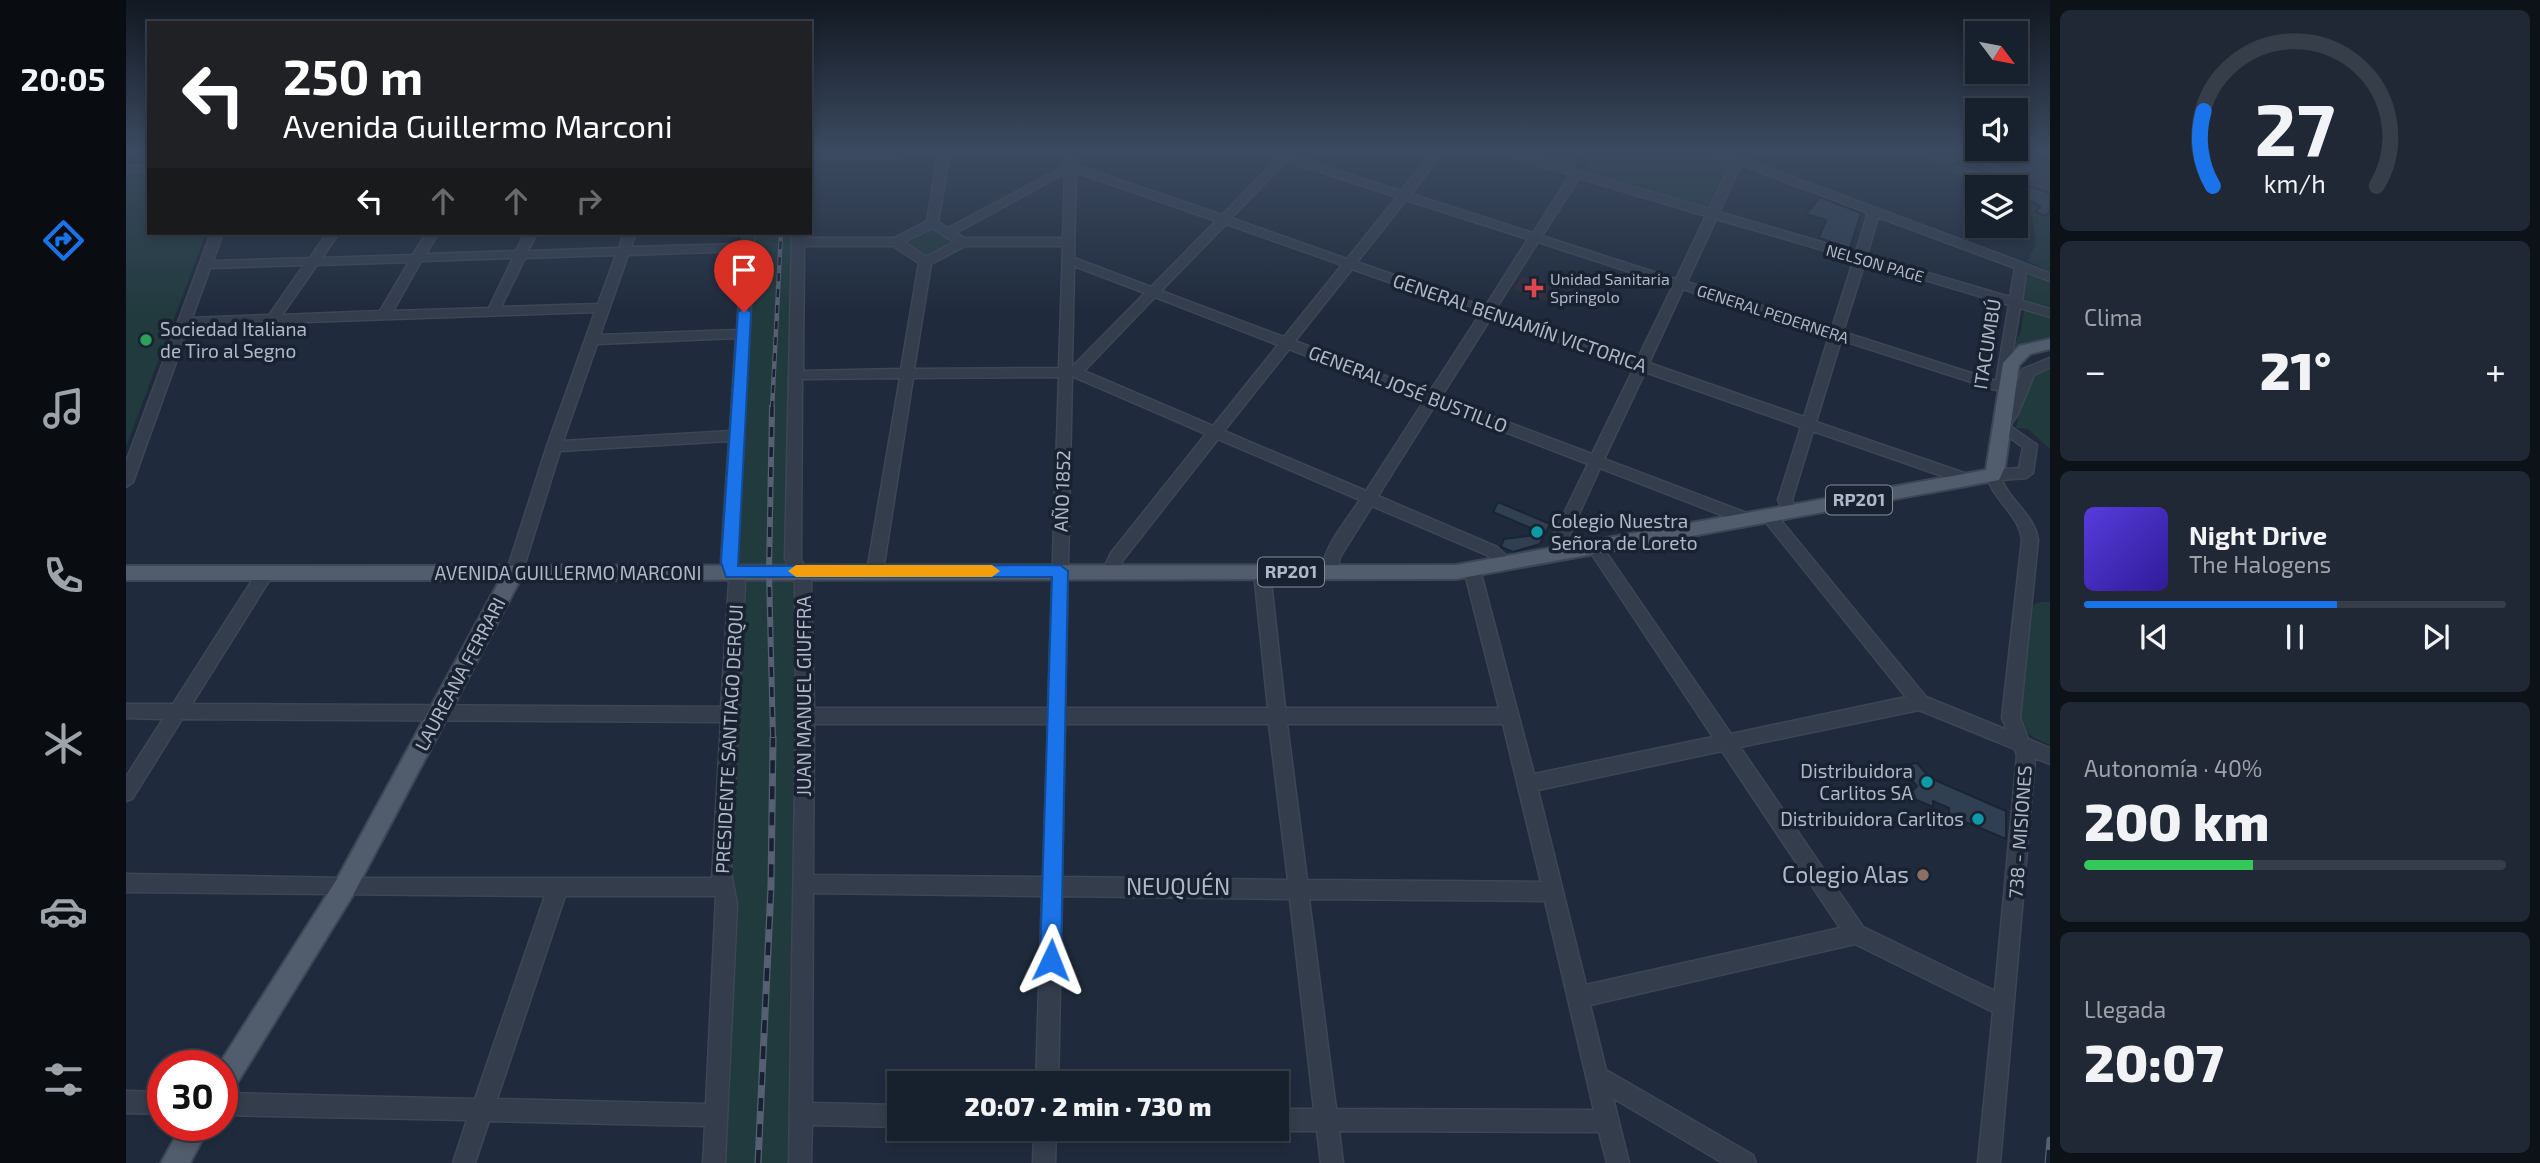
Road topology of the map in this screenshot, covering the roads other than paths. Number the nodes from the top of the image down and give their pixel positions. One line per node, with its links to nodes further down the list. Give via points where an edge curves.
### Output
1 (935, 205): 15 (street)
2 (998, 205): 16 (street)
3 (1069, 205): 27 (street, AÑO 1852)
4 (1181, 205): 14 (street, GENERAL BENJAMÍN VICTORICA)
5 (1237, 205): 14 (street)
6 (1397, 205): 35 (street)
7 (1430, 205): 23 (street, GENERAL PEDERNERA)
8 (1556, 205): 23 (street)
9 (1679, 205): 13 (street, NELSON PAGE)
10 (1716, 205): 13 (street)
11 (1856, 205): 12 (street)
12 (1871, 211): 31 (street); 37 (street)
13 (1711, 215): 31 (street, NELSON PAGE); 39 (street)
14 (1224, 220): 35 (street, GENERAL BENJAMÍN VICTORICA); 40 (street)
15 (932, 223): 16 (street); 25 (street)
16 (947, 232): 26 (street)
17 (216, 235): 36 (street)
18 (332, 235): 33 (street)
19 (431, 235): 30 (street)
20 (530, 235): 29 (street)
21 (629, 235): 28 (street, LAUREANA FERRARI)
22 (798, 237): 25 (street); 58 (street, JUAN MANUEL GIUFFRA)
23 (1535, 238): 39 (street, GENERAL PEDERNERA); 44 (street)
24 (748, 240): 28 (street); 49 (street, PRESIDENTE SANTIAGO DERQUI)
25 (896, 242): 34 (street)
26 (963, 242): 27 (street); 34 (street)
27 (1068, 242): 32 (street, AÑO 1852)
28 (623, 252): 29 (street); 42 (street, LAUREANA FERRARI)
29 (520, 255): 30 (street); 43 (street)
30 (417, 258): 33 (street); 46 (street)
31 (1860, 258): 41 (street, NELSON PAGE); 50 (street)
32 (1069, 260): 40 (street, GENERAL JOSÉ BUSTILLO); 56 (street, AÑO 1852)
33 (313, 261): 36 (street); 47 (street)
34 (925, 262): 57 (street)
35 (1350, 264): 44 (street, GENERAL BENJAMÍN VICTORICA); 52 (street)
36 (205, 265): 48 (street)
37 (2021, 267): 38 (street); 41 (street, ITACUMBÚ)
38 (2050, 277)
39 (1680, 284): 50 (street, GENERAL PEDERNERA); 55 (street)
40 (1153, 291): 52 (street, GENERAL JOSÉ BUSTILLO); 56 (street)
41 (2015, 303): 45 (street, NELSON PAGE); 59 (street, ITACUMBÚ)
42 (603, 308): 43 (street); 51 (street, LAUREANA FERRARI)
43 (494, 312): 46 (street)
44 (1488, 312): 55 (street, GENERAL BENJAMÍN VICTORICA); 60 (street)
45 (2050, 313)
46 (384, 315): 47 (street)
47 (272, 319): 48 (street)
48 (184, 322): 69 (street)
49 (743, 334): 51 (street); 64 (street, PRESIDENTE SANTIAGO DERQUI)
50 (1836, 334): 59 (street, GENERAL PEDERNERA); 61 (street)
51 (591, 340): 65 (street, LAUREANA FERRARI)
52 (1287, 342): 60 (street, GENERAL JOSÉ BUSTILLO); 63 (street)
53 (2050, 346): 62 (main road, via 2031,352 2016,364)
54 (2050, 362): 62 (street, ITACUMBÚ, via 2028,372)
55 (1641, 365): 61 (street, GENERAL BENJAMÍN VICTORICA); 66 (street)
56 (1073, 367): 57 (street); 63 (street); 80 (street, AÑO 1852)
57 (908, 374): 58 (street); 79 (street)
58 (798, 375): 78 (street, JUAN MANUEL GIUFFRA, via 793,559)
59 (2001, 387): 62 (street, ITACUMBÚ)
60 (1433, 398): 66 (street, GENERAL JOSÉ BUSTILLO); 70 (street)
61 (1807, 423): 68 (street, GENERAL BENJAMÍN VICTORICA); 71 (street, via 1785,500)
62 (2002, 427): 67 (main road, ITACUMBÚ); 67 (street, via 2030,445 2028,470)
63 (1215, 432): 70 (street); 83 (street, via 1116,557)
64 (737, 436): 65 (street); 82 (street, PRESIDENTE SANTIAGO DERQUI)
65 (554, 446): 86 (street, LAUREANA FERRARI)
66 (1596, 461): 73 (street, GENERAL JOSÉ BUSTILLO); 75 (street, via 1560,538)
67 (1993, 475): 68 (main road, RP201); 98 (street, 738 - MISIONES, via 2030,533 2011,718)
68 (1968, 480): 71 (main road, RP201)
69 (126, 482)
70 (1369, 498): 76 (street, via 1492,551); 84 (street, via 1332,556)
71 (1791, 512): 72 (main road, RP201)
72 (1769, 516): 73 (main road, RP201); 88 (street)
73 (1747, 519): 74 (main road, RP201)
74 (1594, 546): 75 (main road, RP201); 97 (street)
75 (1562, 552): 76 (main road, RP201)
76 (1506, 563): 77 (main road, RP201)
77 (1472, 570): 84 (main road, AVENIDA GUILLERMO MARCONI / RP201); 96 (street)
78 (797, 571): 79 (main road, AVENIDA GUILLERMO MARCONI / RP201); 82 (main road, AVENIDA GUILLERMO MARCONI / RP201); 94 (street, JUAN MANUEL GIUFFRA, via 803,581)
79 (875, 571): 80 (main road, AVENIDA GUILLERMO MARCONI / RP201)
80 (1060, 571): 83 (main road, AVENIDA GUILLERMO MARCONI / RP201); 95 (street, AÑO 1852)
81 (266, 572): 85 (main road, AVENIDA GUILLERMO MARCONI); 86 (main road, AVENIDA GUILLERMO MARCONI); 90 (street)
82 (732, 572): 86 (main road, AVENIDA GUILLERMO MARCONI / RP201); 92 (street, PRESIDENTE SANTIAGO DERQUI, via 737,583)
83 (1110, 572): 87 (main road, AVENIDA GUILLERMO MARCONI / RP201)
84 (1330, 572): 87 (main road, AVENIDA GUILLERMO MARCONI / RP201)
85 (126, 573)
86 (514, 573): 91 (main road, LAUREANA FERRARI)
87 (1262, 573): 93 (street)
88 (1920, 702): 97 (street); 98 (street)
89 (126, 711): 90 (street)
90 (177, 712): 91 (street); 101 (street)
91 (438, 715): 92 (street); 104 (main road, LAUREANA FERRARI)
92 (729, 715): 105 (street, PRESIDENTE SANTIAGO DERQUI)
93 (1277, 715): 95 (street); 96 (street); 108 (street)
94 (805, 716): 95 (street); 103 (street, JUAN MANUEL GIUFFRA)
95 (1056, 716): 106 (street, AÑO 1852)
96 (1509, 716): 100 (street)
97 (1724, 741): 100 (street); 110 (street)
98 (2021, 743): 99 (street); 112 (street, 738 - MISIONES, via 2026,764)
99 (2050, 756)
100 (1527, 784): 109 (street)
101 (126, 793)
102 (126, 883): 104 (street)
103 (805, 884): 106 (street, NEUQUÉN); 120 (street, JUAN MANUEL GIUFFRA)
104 (345, 887): 107 (street); 113 (main road, LAUREANA FERRARI)
105 (722, 887): 107 (street); 121 (street, PRESIDENTE SANTIAGO DERQUI, via 727,905)
106 (1053, 887): 108 (street, NEUQUÉN); 114 (street, AÑO 1852)
107 (558, 888): 119 (street)
108 (1300, 888): 109 (street, NEUQUÉN); 124 (street)
109 (1552, 892): 111 (street)
110 (1856, 934): 111 (street); 112 (street)
111 (1579, 997): 115 (street)
112 (2004, 1007): 136 (street, 738 - MISIONES)
113 (238, 1058)
114 (1047, 1071)
115 (1598, 1077): 125 (street); 135 (street)
116 (126, 1102): 117 (street)
117 (147, 1102)
118 (238, 1104): 119 (street)
119 (483, 1108): 121 (street); 129 (street)
120 (801, 1114): 122 (street); 131 (street, JUAN MANUEL GIUFFRA)
121 (717, 1115): 130 (street, PRESIDENTE SANTIAGO DERQUI)
122 (887, 1116)
123 (1289, 1120): 124 (street)
124 (1327, 1120): 125 (street); 133 (street)
125 (1607, 1121): 134 (street)
126 (188, 1141): 128 (main road)
127 (1045, 1141): 132 (street)
128 (175, 1163)
129 (464, 1163)
130 (714, 1163)
131 (800, 1163)
132 (1044, 1163)
133 (1332, 1163)
134 (1618, 1163)
135 (1745, 1163)
136 (1989, 1163)

